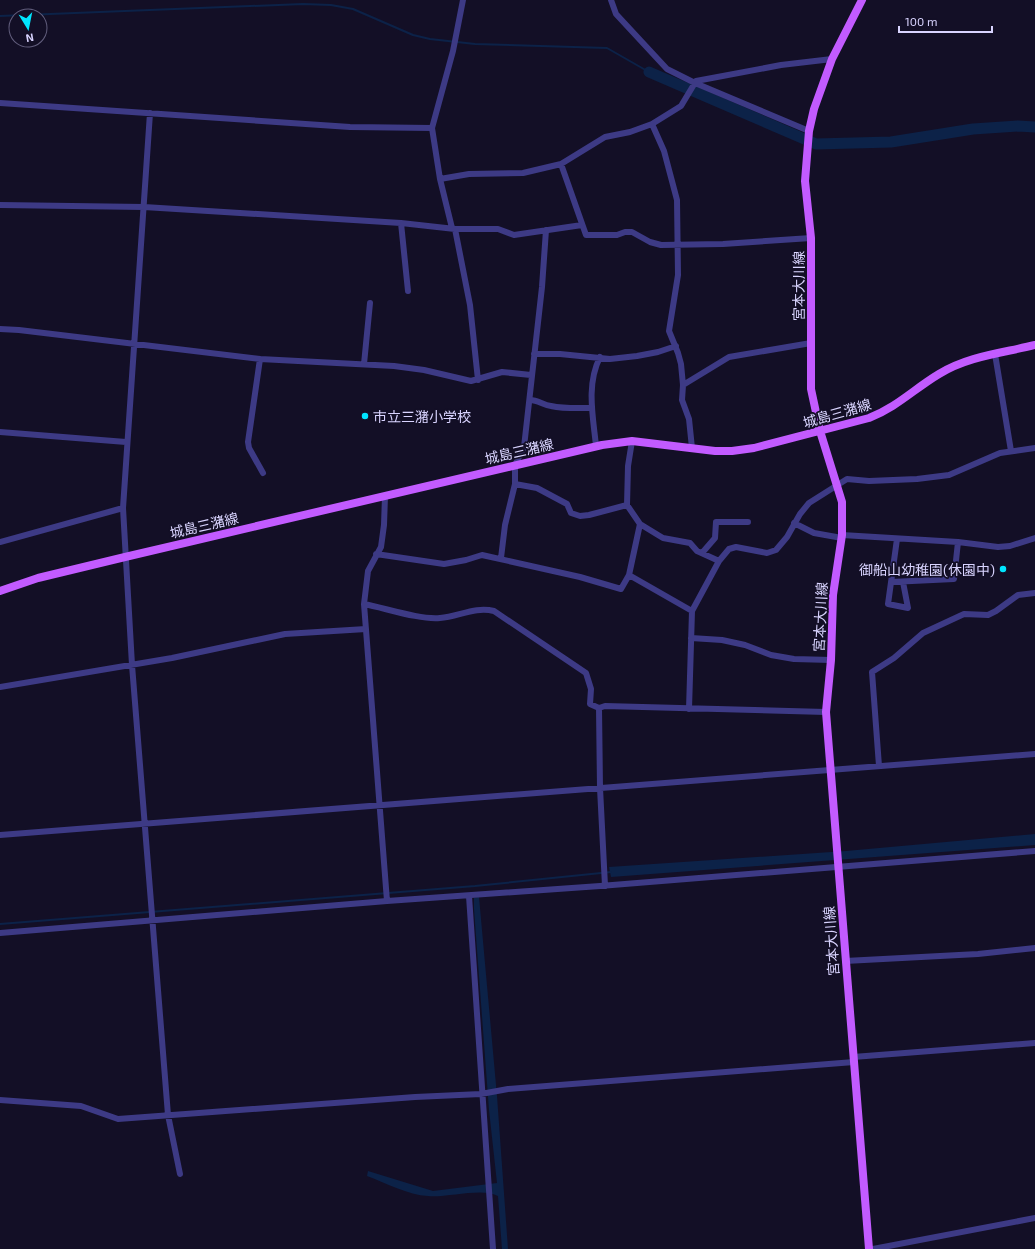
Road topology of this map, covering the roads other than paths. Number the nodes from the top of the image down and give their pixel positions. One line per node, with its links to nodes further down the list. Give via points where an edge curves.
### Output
1 (462, 0): 9 (street, via 456,39)
2 (611, 0): 5 (street, via 616,14 656,56 661,65)
3 (862, 0): 4 (main road, 宮本大川線)
4 (832, 59): 5 (street, via 780,65); 10 (main road, 宮本大川線, via 822,83)
5 (695, 83): 8 (street, via 681,106); 10 (street)
6 (0, 102): 7 (street)
7 (150, 113): 9 (street, via 350,127); 14 (street)
8 (652, 124): 11 (street, via 605,137); 20 (street, via 664,150 678,200)
9 (432, 128): 12 (street)
10 (809, 133): 19 (main road, 宮本大川線, via 805,181)
11 (561, 164): 12 (street, via 523,173 469,174); 16 (street)
12 (440, 179): 17 (street)
13 (0, 205): 14 (street)
14 (144, 207): 15 (street); 24 (street)
15 (402, 223): 17 (street); 21 (street)
16 (582, 225): 18 (street); 20 (street, via 586,235 617,235 632,232 661,245)
17 (454, 228): 18 (street, via 498,229 514,235); 34 (street, via 470,305)
18 (546, 230): 28 (street)
19 (811, 238): 20 (street, via 723,244); 25 (main road, 宮本大川線)
20 (678, 244): 27 (street, via 678,275 669,331)
21 (408, 291)
22 (370, 303): 32 (street)
23 (0, 329): 24 (street)
24 (134, 343): 31 (street); 41 (street)
25 (811, 343): 35 (street, via 729,357); 38 (main road, 宮本大川線, via 811,389)
26 (1035, 344): 29 (main road, 城島三潴線)
27 (676, 346): 30 (street, via 637,356 610,359); 35 (street)
28 (534, 354): 30 (street); 33 (street)
29 (995, 354): 38 (main road, 城島三潴線, via 957,365 938,374 886,412); 45 (street)
30 (600, 357): 37 (street, via 594,369)
31 (260, 359): 32 (street); 47 (street, via 248,442)
32 (364, 364): 34 (street, via 424,370 471,381)
33 (531, 374): 34 (street, via 502,372); 36 (street)
34 (478, 380)
35 (683, 385): 43 (street, via 682,400 689,419)
36 (530, 400): 37 (street, via 562,408); 46 (street, via 524,447)
37 (592, 408): 42 (street)
38 (820, 431): 43 (main road, 城島三潴線, via 732,451); 49 (main road, 宮本大川線)
39 (0, 432): 41 (street)
40 (632, 441): 42 (main road, 城島三潴線); 43 (main road, 城島三潴線); 51 (street, via 628,466)
41 (126, 442): 52 (street)
42 (596, 446): 46 (main road, 城島三潴線)
43 (692, 448)
44 (1035, 448): 45 (street)
45 (1011, 451): 49 (street, via 982,459 949,475 869,481 847,479)
46 (515, 465): 48 (street); 50 (main road, 城島三潴線)
47 (263, 473)
48 (515, 484): 51 (street, via 537,488 567,504 572,513 580,516); 64 (street, via 505,525)
49 (837, 486): 54 (street, via 809,503); 56 (main road, 宮本大川線, via 842,502)
50 (385, 496): 62 (street, via 384,525); 63 (main road, 城島三潴線)
51 (627, 505): 55 (street)
52 (123, 508): 59 (street); 63 (street)
53 (748, 522): 61 (street, via 716,522 715,538)
54 (794, 523): 56 (street, via 814,533); 65 (street, via 788,537 776,550 767,553 736,547 729,549)
55 (640, 524): 61 (street, via 663,538 690,543); 66 (street)
56 (842, 537): 58 (street); 75 (main road, 宮本大川線, via 833,595)
57 (1035, 538): 60 (street, via 1010,546)
58 (897, 539): 60 (street); 67 (street)
59 (0, 542)
60 (958, 542): 68 (street, via 954,579)
61 (702, 553): 65 (street)
62 (376, 554): 64 (street, via 444,564 482,555); 71 (street, via 368,571)
63 (125, 557): 69 (main road, 城島三潴線, via 38,578); 76 (street)
64 (501, 558): 66 (street, via 580,577 617,589 621,589)
65 (719, 561): 72 (street)
66 (629, 575): 72 (street)
67 (891, 582): 68 (street); 68 (street, via 888,604 908,608)
68 (903, 582)
69 (0, 591)
70 (1035, 594): 82 (street, via 1018,595 996,611 988,614 964,614 923,633 894,658 872,672)
71 (364, 604): 73 (street); 78 (street, via 427,618 440,618 484,609 494,611 586,673 591,689 590,704)
72 (692, 611): 74 (street)
73 (366, 629): 76 (street, via 284,634); 85 (street)
74 (691, 638): 75 (street, via 722,640 794,660); 79 (street)
75 (831, 660): 80 (main road, 宮本大川線)
76 (132, 665): 77 (street); 86 (street)
77 (0, 687)
78 (599, 708): 79 (street, via 605,706); 84 (street)
79 (689, 709): 80 (street)
80 (826, 712): 83 (main road, 宮本大川線)
81 (1035, 754): 82 (street)
82 (879, 766): 83 (street)
83 (831, 771): 84 (street); 89 (main road, 宮本大川線)
84 (600, 788): 85 (street); 90 (street)
85 (380, 806): 86 (street); 92 (street)
86 (145, 824): 87 (street); 93 (street)
87 (0, 835)
88 (1035, 851): 89 (street)
89 (839, 865): 90 (street); 96 (main road, 宮本大川線)
90 (605, 886): 91 (street)
91 (471, 895): 92 (street); 99 (street)
92 (387, 901): 93 (street)
93 (152, 921): 94 (street); 101 (street)
94 (0, 933)
95 (1035, 948): 96 (street, via 978,954)
96 (846, 961): 98 (main road, 宮本大川線)
97 (1035, 1042): 98 (street)
98 (853, 1060): 99 (street); 105 (main road, 宮本大川線)
99 (483, 1093): 101 (street); 104 (street)
100 (0, 1100): 101 (street, via 81,1106 118,1119)
101 (168, 1115): 102 (street)
102 (180, 1174)
103 (1035, 1218): 106 (street)
104 (493, 1249)
105 (869, 1249)
106 (873, 1249)

